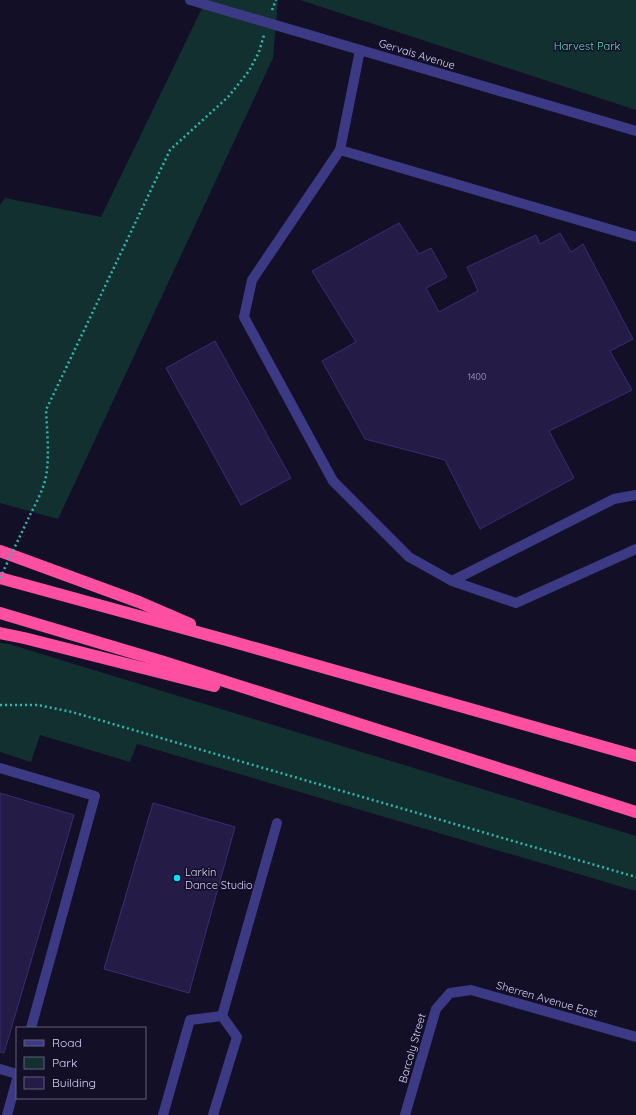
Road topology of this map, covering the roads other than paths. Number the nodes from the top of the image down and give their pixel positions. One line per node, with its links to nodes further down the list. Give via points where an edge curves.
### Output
1 (190, 0): 2 (street, Gervais Avenue)
2 (360, 50): 3 (street, Gervais Avenue); 4 (street)
3 (636, 131)
4 (340, 150): 5 (street); 10 (street, via 252,280 244,317 332,481 409,557)
5 (636, 237)
6 (636, 495): 10 (street, via 614,499)
7 (636, 549): 10 (street, via 516,602)
8 (0, 551): 13 (highway, via 139,602)
9 (0, 578): 13 (highway)
10 (452, 581)
11 (0, 613): 14 (highway)
12 (0, 633): 14 (highway)
13 (230, 642): 15 (highway)
14 (328, 715): 17 (highway)
15 (636, 756)
16 (0, 768): 21 (street, via 95,796)
17 (636, 812)
18 (277, 823): 20 (street)
19 (450, 993): 22 (street, Sherren Avenue East, via 471,990); 29 (street, Barcaly Street, via 436,1009)
20 (222, 1016): 27 (street, via 190,1020); 28 (street, via 237,1037)
21 (31, 1027)
22 (636, 1037)
23 (0, 1069): 24 (street)
24 (16, 1074)
25 (16, 1083): 26 (street)
26 (7, 1115)
27 (163, 1115)
28 (213, 1115)
29 (405, 1115)

